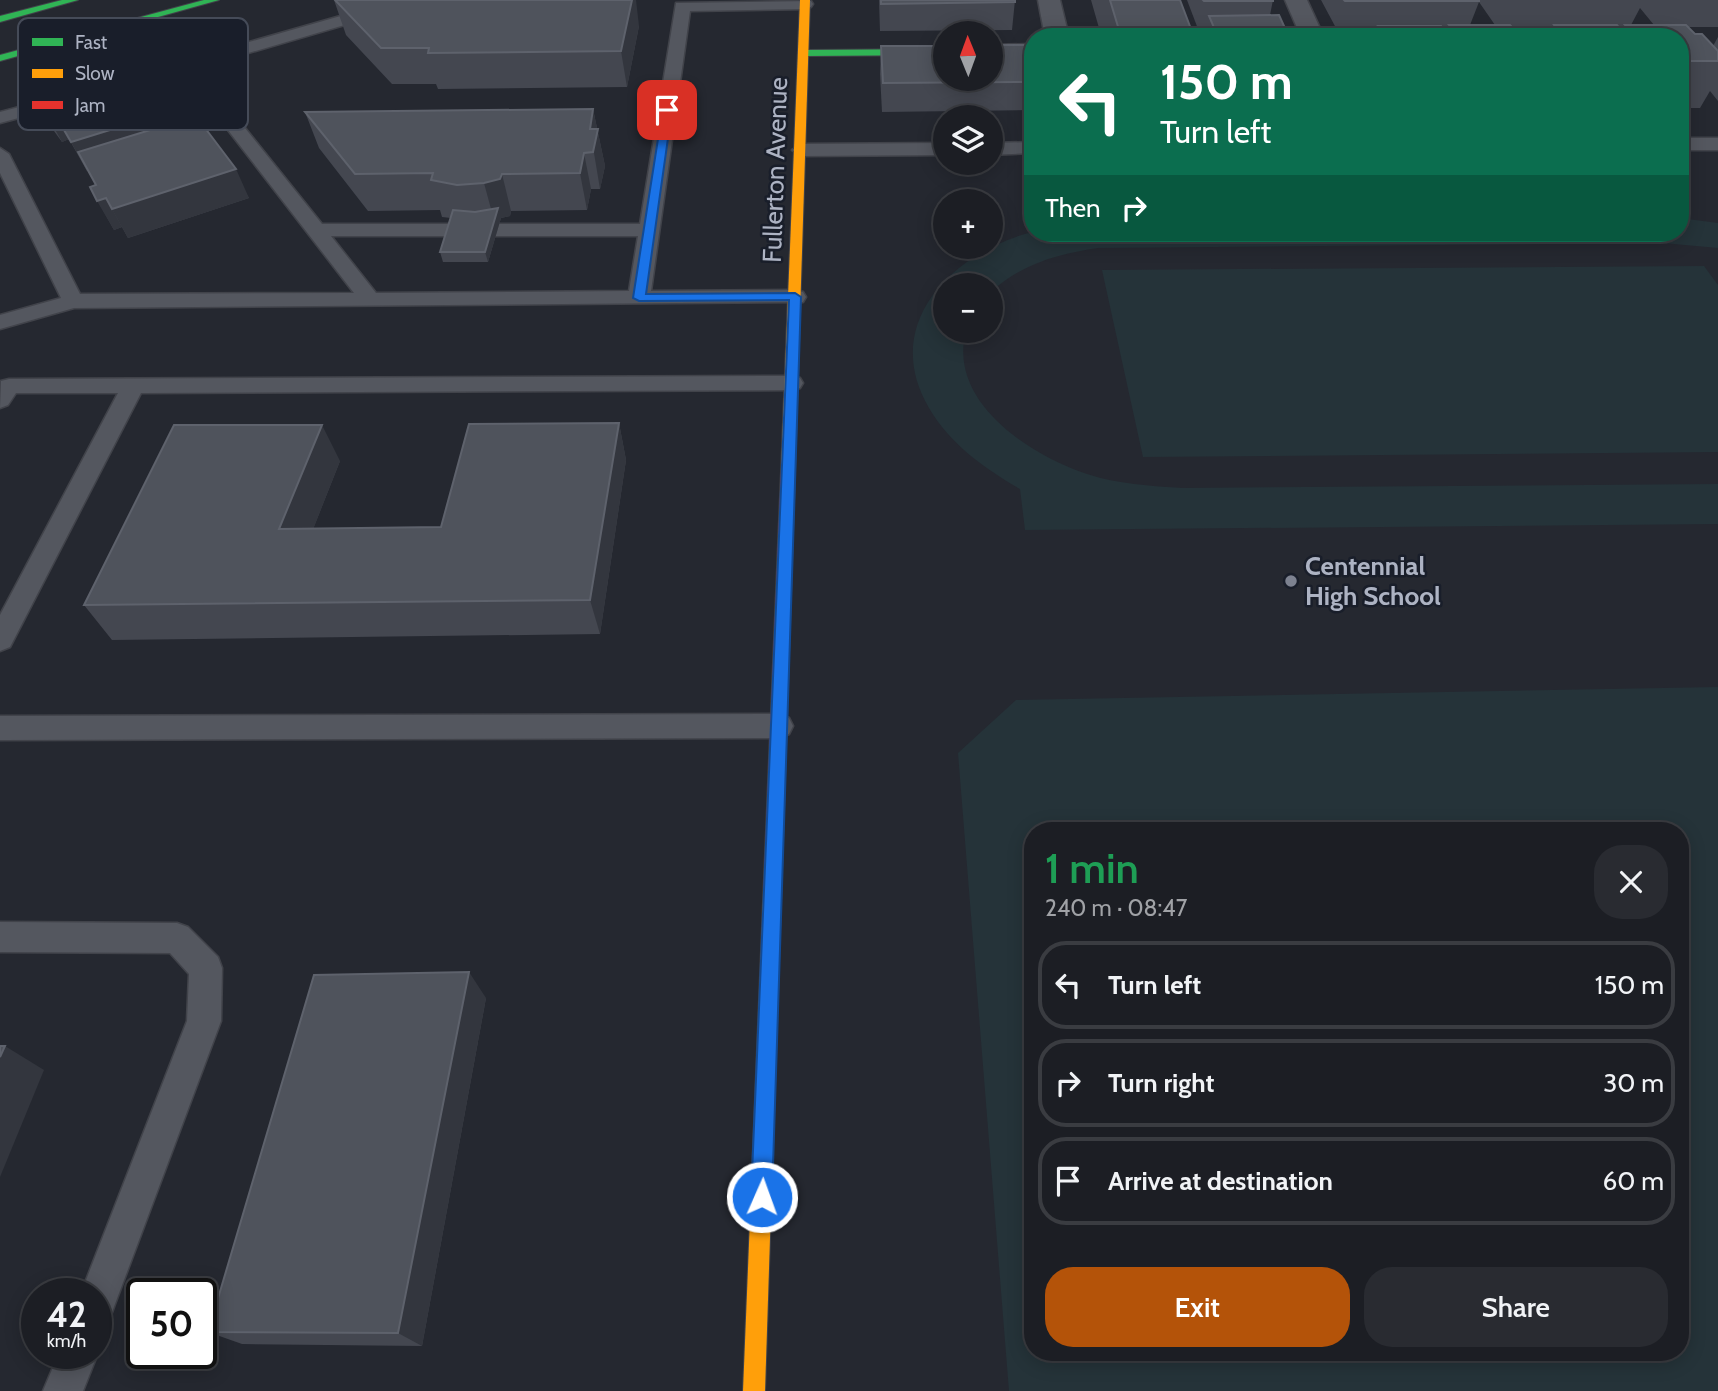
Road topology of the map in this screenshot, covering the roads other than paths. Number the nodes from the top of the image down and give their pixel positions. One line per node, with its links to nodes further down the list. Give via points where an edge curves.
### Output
1 (73, 0): 8 (main road)
2 (214, 0): 7 (main road)
3 (374, 0): 11 (lane, via 383,9)
4 (1049, 0): 9 (street)
5 (1296, 0): 10 (street)
6 (805, 2): 16 (main road, Fullerton Avenue); 29 (lane, via 682,6)
7 (148, 18)
8 (0, 19)
9 (1055, 28)
10 (1309, 28)
11 (248, 47)
12 (1024, 51): 14 (street)
13 (933, 52): 16 (main road)
14 (1003, 52)
15 (18, 53): 17 (main road)
16 (804, 53): 26 (main road, Fullerton Avenue)
17 (0, 58)
18 (18, 113): 19 (lane)
19 (0, 118)
20 (237, 130): 28 (lane)
21 (1689, 144): 22 (lane)
22 (1718, 144)
23 (1024, 148): 25 (lane)
24 (933, 149): 26 (lane)
25 (1003, 149)
26 (801, 150): 30 (main road, Fullerton Avenue)
27 (0, 154): 33 (lane)
28 (316, 230): 29 (lane); 32 (lane)
29 (649, 230): 31 (lane)
30 (795, 297): 31 (lane); 35 (main road, Fullerton Avenue)
31 (639, 298): 32 (lane)
32 (370, 299): 33 (lane)
33 (73, 301): 34 (lane)
34 (0, 322)
35 (792, 383): 36 (lane); 39 (main road, Fullerton Avenue)
36 (134, 386): 37 (lane, via 9,386); 38 (lane)
37 (0, 400)
38 (0, 640)
39 (779, 726): 40 (lane); 45 (main road, Fullerton Avenue)
40 (0, 728)
41 (0, 937): 42 (lane, via 177,938 206,968 204,1021)
42 (106, 1278)
43 (72, 1369): 44 (lane)
44 (63, 1391)
45 (754, 1391)

